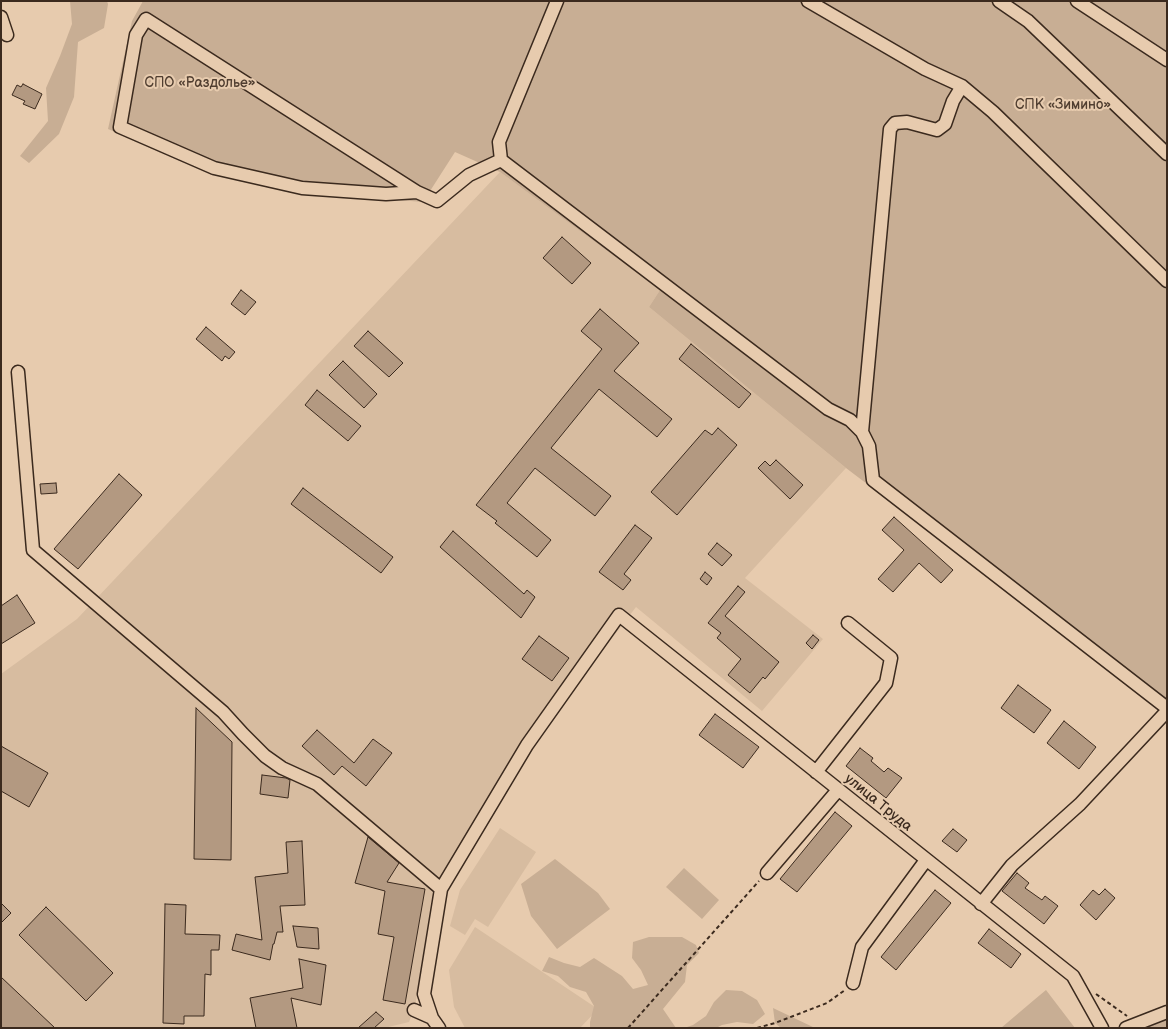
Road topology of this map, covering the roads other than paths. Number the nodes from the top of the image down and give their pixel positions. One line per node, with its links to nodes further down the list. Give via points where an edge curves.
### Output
1 (557, 1): 10 (street, via 499,142)
2 (808, 1): 8 (street, via 925,69)
3 (999, 1): 9 (street, via 1028,21)
4 (1077, 1): 7 (street)
5 (1, 16): 6 (street)
6 (7, 35)
7 (1167, 60)
8 (962, 86): 12 (street, via 993,112); 14 (street, via 953,101 945,124 937,130 907,122 896,123 890,129)
9 (1167, 154)
10 (501, 160): 11 (street, via 469,175 437,201); 14 (street, via 828,409 850,420)
11 (417, 192): 11 (street, via 386,194 302,188 214,168 120,127 136,36 146,19)
12 (1167, 281)
13 (18, 372): 21 (street, via 34,550 223,712 265,756 282,768 317,784)
14 (862, 432): 16 (street, via 869,446 873,480)
15 (848, 623): 17 (street, via 891,658 886,683)
16 (1167, 709): 22 (street, via 1080,804 1012,865)
17 (816, 772): 18 (street, улица Труда); 21 (street, улица Труда, via 619,615 527,745)
18 (838, 790): 19 (street, улица Труда); 20 (street)
19 (926, 860): 22 (street, улица Труда); 23 (street, via 862,946)
20 (767, 873)
21 (441, 889): 26 (street, via 424,994)
22 (981, 904): 29 (street, улица Труда, via 1073,976)
23 (853, 984)
24 (414, 1010): 26 (street)
25 (1167, 1012): 27 (street)
26 (432, 1018): 28 (street)
27 (1131, 1026)
28 (439, 1028)
29 (1102, 1028)

